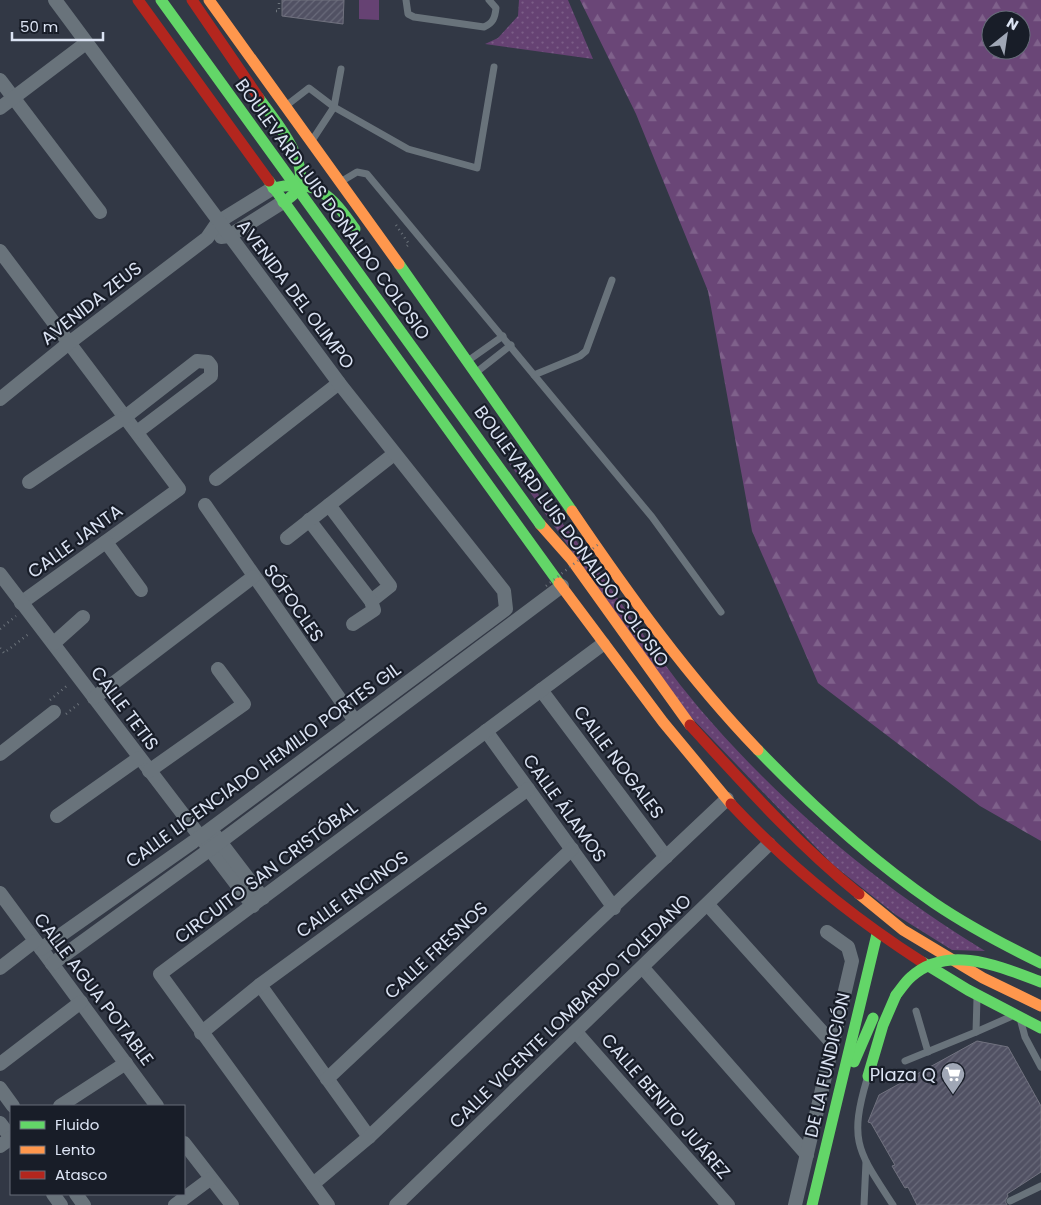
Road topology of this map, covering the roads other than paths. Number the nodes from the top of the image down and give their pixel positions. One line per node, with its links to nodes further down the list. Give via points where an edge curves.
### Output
1 (55, 0): 8 (street, AVENIDA DEL OLIMPO)
2 (138, 0): 17 (main road)
3 (161, 0): 97 (main road, BOULEVARD LUIS DONALDO COLOSIO, bridge, via 688,723 776,820 827,868 903,930 983,978)
4 (192, 0): 16 (main road)
5 (209, 0): 13 (main road, BOULEVARD LUIS DONALDO COLOSIO)
6 (406, 0): 7 (lane, via 408,14 414,18 484,27 496,17 496,8)
7 (489, 0)
8 (86, 43): 12 (street); 25 (street, AVENIDA DEL OLIMPO)
9 (494, 67): 14 (lane, via 478,168 408,149)
10 (341, 68): 14 (lane)
11 (0, 80): 12 (street)
12 (14, 98): 15 (street); 23 (street)
13 (285, 106): 14 (lane, via 309,88); 18 (main road, BOULEVARD LUIS DONALDO COLOSIO)
14 (334, 107): 18 (lane)
15 (0, 108)
16 (272, 117): 17 (main road, via 259,135); 20 (main road, via 297,157)
17 (239, 141): 21 (main road)
18 (311, 142): 19 (main road, BOULEVARD LUIS DONALDO COLOSIO)
19 (340, 182): 32 (lane, via 357,172 367,174); 36 (main road, BOULEVARD LUIS DONALDO COLOSIO)
20 (298, 183): 21 (main road); 22 (main road, via 292,197); 24 (main road, via 329,196)
21 (273, 188): 22 (main road); 25 (street, AVENIDA ZEUS)
22 (283, 202): 26 (street); 29 (main road)
23 (100, 212)
24 (347, 218): 28 (main road); 29 (main road, via 326,224)
25 (218, 222): 26 (street, AVENIDA DEL OLIMPO); 27 (street, AVENIDA ZEUS)
26 (229, 236): 27 (street); 40 (street, AVENIDA DEL OLIMPO)
27 (207, 238): 34 (street, AVENIDA ZEUS)
28 (361, 238)
29 (314, 244): 54 (main road)
30 (0, 251): 34 (street)
31 (612, 280): 39 (lane, via 586,351)
32 (503, 336): 35 (lane); 37 (lane)
33 (438, 340): 36 (main road)
34 (69, 343): 41 (street, AVENIDA ZEUS); 42 (street)
35 (510, 346): 38 (lane); 39 (lane)
36 (457, 349): 37 (main road, BOULEVARD LUIS DONALDO COLOSIO)
37 (466, 362): 38 (main road, BOULEVARD LUIS DONALDO COLOSIO)
38 (474, 374): 88 (main road, BOULEVARD LUIS DONALDO COLOSIO, via 664,642 745,738 837,827 934,903 1007,948)
39 (534, 375): 59 (lane, via 652,516)
40 (339, 383): 44 (street, AVENIDA DEL OLIMPO); 45 (street)
41 (0, 400)
42 (125, 417): 43 (street); 43 (street, via 197,361 208,362 211,376); 46 (street)
43 (137, 432): 51 (street, CALLE JANTA, via 179,489)
44 (394, 454): 48 (street); 58 (street, AVENIDA DEL OLIMPO, via 504,591)
45 (216, 479)
46 (29, 482)
47 (205, 505): 53 (street, SÓFOCLES)
48 (329, 505): 49 (street); 56 (street, via 390,586)
49 (309, 520): 50 (street); 56 (street)
50 (287, 538)
51 (106, 542): 55 (street); 57 (street, CALLE JANTA)
52 (0, 574): 57 (street, CALLE JANTA)
53 (253, 577): 66 (street); 68 (street, SÓFOCLES)
54 (562, 586): 63 (main road); 78 (street)
55 (141, 590)
56 (372, 605): 61 (street)
57 (23, 606): 62 (street, CALLE TETIS)
58 (506, 609): 68 (street, CALLE LICENCIADO HEMILIO PORTES GIL)
59 (721, 612)
60 (84, 618): 62 (street)
61 (353, 624)
62 (54, 643): 66 (street, CALLE TETIS)
63 (603, 644): 65 (street, CIRCUITO SAN CRISTÓBAL); 74 (main road, via 681,746)
64 (218, 669): 72 (street, via 244,704)
65 (541, 690): 69 (street, CIRCUITO SAN CRISTÓBAL); 80 (street, CALLE NOGALES)
66 (92, 696): 71 (street, CALLE TETIS)
67 (54, 712): 70 (street)
68 (355, 721): 76 (street, CALLE LICENCIADO HEMILIO PORTES GIL)
69 (486, 731): 73 (street, CALLE ÁLAMOS); 82 (street, CIRCUITO SAN CRISTÓBAL)
70 (0, 754)
71 (139, 758): 72 (street, CALLE TETIS); 75 (street)
72 (149, 771): 76 (street, CALLE TETIS)
73 (528, 789): 79 (street, CALLE ÁLAMOS); 93 (street, CALLE ENCINOS)
74 (727, 799): 77 (main road); 80 (street)
75 (57, 816)
76 (205, 833): 78 (street, CALLE TETIS); 87 (street, CALLE LICENCIADO HEMILIO PORTES GIL)
77 (769, 844): 83 (street, CALLE VICENTE LOMBARDO TOLEDANO); 86 (main road)
78 (215, 846): 82 (street, CALLE TETIS); 89 (street)
79 (572, 849): 84 (street, CALLE ÁLAMOS); 111 (street, CALLE FRESNOS)
80 (666, 857): 84 (street)
81 (0, 893): 87 (street, CALLE AGUA POTABLE)
82 (258, 902): 103 (street, CIRCUITO SAN CRISTÓBAL, via 160,974)
83 (708, 905): 91 (street, CALLE VICENTE LOMBARDO TOLEDANO); 104 (street)
84 (614, 908): 118 (street)
85 (827, 932): 104 (street, via 848,947 852,960)
86 (877, 934): 94 (main road); 132 (main road, DE LA FUNDICIÓN)
87 (38, 945): 89 (street, CALLE AGUA POTABLE); 90 (street, CALLE LICENCIADO HEMILIO PORTES GIL)
88 (1041, 962)
89 (52, 964): 96 (street, CALLE AGUA POTABLE)
90 (0, 968)
91 (643, 968): 101 (street, CALLE VICENTE LOMBARDO TOLEDANO); 120 (street)
92 (1041, 982): 95 (main road, bridge, via 981,960 958,959 939,961 921,968)
93 (260, 985): 103 (street, CALLE ENCINOS); 111 (street)
94 (977, 993): 99 (main road); 102 (lane)
95 (896, 995): 110 (main road); 133 (main road, via 878,1010 854,1062)
96 (81, 1002): 107 (street, CALLE AGUA POTABLE); 108 (street)
97 (1041, 1006)
98 (916, 1011): 105 (lane)
99 (1017, 1016): 100 (main road); 102 (lane); 109 (lane)
100 (1041, 1028)
101 (576, 1032): 129 (street, CALLE VICENTE LOMBARDO TOLEDANO); 130 (street, CALLE BENITO JUÁREZ)
102 (976, 1032): 105 (lane)
103 (201, 1033): 123 (street, CIRCUITO SAN CRISTÓBAL)
104 (833, 1044): 120 (street)
105 (928, 1052): 106 (lane)
106 (905, 1061)
107 (126, 1063): 114 (street); 115 (street, CALLE AGUA POTABLE)
108 (0, 1064)
109 (1041, 1067)
110 (868, 1076): 121 (lane, via 856,1126 858,1144)
111 (326, 1079): 118 (street)
112 (0, 1088): 113 (street)
113 (12, 1105)
114 (62, 1105)
115 (156, 1105)
116 (0, 1123): 117 (street)
117 (10, 1137)
118 (369, 1137): 123 (street)
119 (185, 1144): 122 (street)
120 (807, 1154): 131 (street)
121 (866, 1162): 134 (lane); 135 (lane)
122 (210, 1179): 126 (street); 127 (street)
123 (313, 1184): 128 (street, CIRCUITO SAN CRISTÓBAL)
124 (1041, 1186): 125 (lane)
125 (1010, 1201)
126 (175, 1205)
127 (232, 1205)
128 (328, 1205)
129 (396, 1205)
130 (728, 1205)
131 (795, 1205)
132 (812, 1205)
133 (822, 1205)
134 (864, 1205)
135 (893, 1205)

